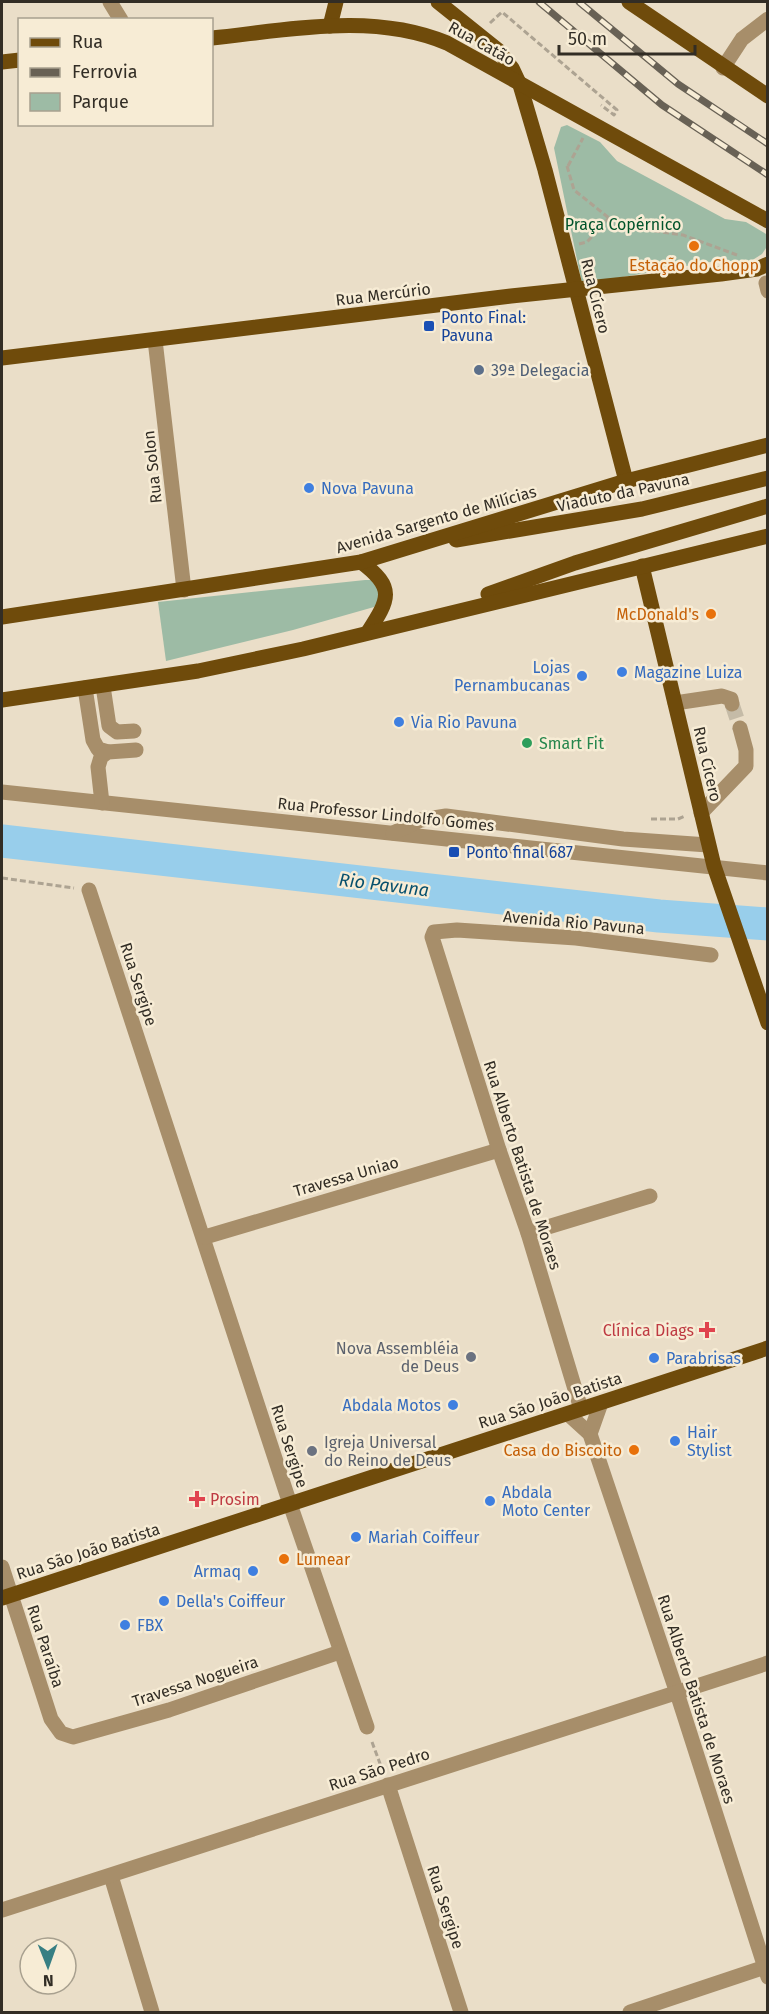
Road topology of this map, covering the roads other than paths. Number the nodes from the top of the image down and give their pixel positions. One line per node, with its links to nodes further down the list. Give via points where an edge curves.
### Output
1 (110, 2): 5 (street)
2 (336, 2): 7 (main road)
3 (438, 2): 12 (main road, Rua Cícero, via 498,50)
4 (629, 2): 11 (main road)
5 (120, 18)
6 (766, 22): 11 (street, via 742,39)
7 (330, 26): 8 (main road, Rua Catão); 12 (main road, Rua Catão, via 375,26 426,34)
8 (213, 38)
9 (18, 60): 10 (main road)
10 (2, 62)
11 (723, 68): 13 (main road)
12 (520, 85): 14 (main road, Rua Catão); 16 (main road, Rua Cícero)
13 (768, 96)
14 (768, 220)
15 (768, 264): 16 (main road, Rua Mercúrio, via 757,270)
16 (575, 289): 17 (main road, Rua Mercúrio); 21 (main road, Rua Cícero)
17 (155, 340): 18 (main road, Rua Mercúrio); 27 (street, Rua Solon)
18 (2, 358)
19 (768, 445): 21 (main road, Avenida Sargento de Milícias)
20 (768, 478): 24 (main road, Viaduto da Pavuna, via 642,509)
21 (626, 481): 24 (main road, Avenida Sargento de Milícias)
22 (768, 506): 28 (main road, via 520,582)
23 (768, 536): 26 (main road)
24 (413, 546): 25 (main road, Avenida Sargento de Milícias)
25 (360, 562): 27 (main road, Avenida Sargento de Milícias); 30 (main road, via 377,575 387,593)
26 (642, 566): 28 (main road); 34 (main road, Rua Cícero)
27 (184, 590): 29 (main road, Avenida Sargento de Milícias)
28 (438, 614): 30 (main road)
29 (2, 617)
30 (368, 632): 31 (main road, via 198,671)
31 (103, 686): 32 (main road); 37 (street, via 109,726 117,732)
32 (85, 688): 33 (main road); 39 (street, via 93,740 98,749)
33 (2, 700)
34 (675, 703): 35 (street, via 722,696 731,699); 42 (main road, Rua Cícero)
35 (732, 704)
36 (740, 728): 42 (street, via 746,766)
37 (134, 731)
38 (136, 750): 39 (street)
39 (108, 752): 41 (street, via 98,762)
40 (2, 792): 41 (street, Rua Professor Lindolfo Gomes)
41 (102, 803): 43 (street, Rua Professor Lindolfo Gomes)
42 (701, 813): 44 (main road, Rua Cícero)
43 (393, 833): 44 (street, via 421,819 446,816 623,840); 45 (street, Rua Professor Lindolfo Gomes)
44 (708, 845): 45 (main road, Rua Cícero)
45 (714, 866): 46 (street, Rua Professor Lindolfo Gomes); 50 (main road, Rua Cícero)
46 (768, 873)
47 (89, 890): 54 (street, Rua Sergipe)
48 (434, 932): 49 (street, Avenida Rio Pavuna, via 576,938); 51 (street, Rua Alberto Batista de Moraes, via 433,943)
49 (711, 955)
50 (768, 1023)
51 (499, 1150): 53 (street, Rua Alberto Batista de Moraes); 54 (street, Travessa Uniao)
52 (650, 1196): 53 (street)
53 (528, 1233): 57 (street, Rua Alberto Batista de Moraes)
54 (205, 1237): 59 (street, Rua Sergipe)
55 (768, 1348): 56 (main road, Rua São João Batista)
56 (601, 1403): 57 (main road, Rua São João Batista); 58 (street)
57 (574, 1411): 58 (street, Rua Alberto Batista de Moraes); 59 (main road, Rua São João Batista)
58 (590, 1434): 64 (street, Rua Alberto Batista de Moraes)
59 (290, 1504): 61 (main road, Rua São João Batista); 62 (street, Rua Sergipe)
60 (2, 1567): 61 (street, Rua Paraíba)
61 (6, 1597): 66 (street, Rua Paraíba, via 51,1719)
62 (340, 1652): 65 (street, Rua Sergipe); 66 (street, Travessa Nogueira, via 85,1736)
63 (768, 1663): 64 (street, Rua São Pedro)
64 (677, 1693): 67 (street, Rua São Pedro); 70 (street, Rua Alberto Batista de Moraes)
65 (367, 1727)
66 (62, 1733)
67 (388, 1785): 68 (street, Rua São Pedro); 72 (street, Rua Sergipe)
68 (111, 1876): 69 (street, Rua São Pedro); 71 (street)
69 (2, 1910)
70 (766, 1970): 73 (street)
71 (152, 2013)
72 (461, 2013)
73 (630, 2013)

